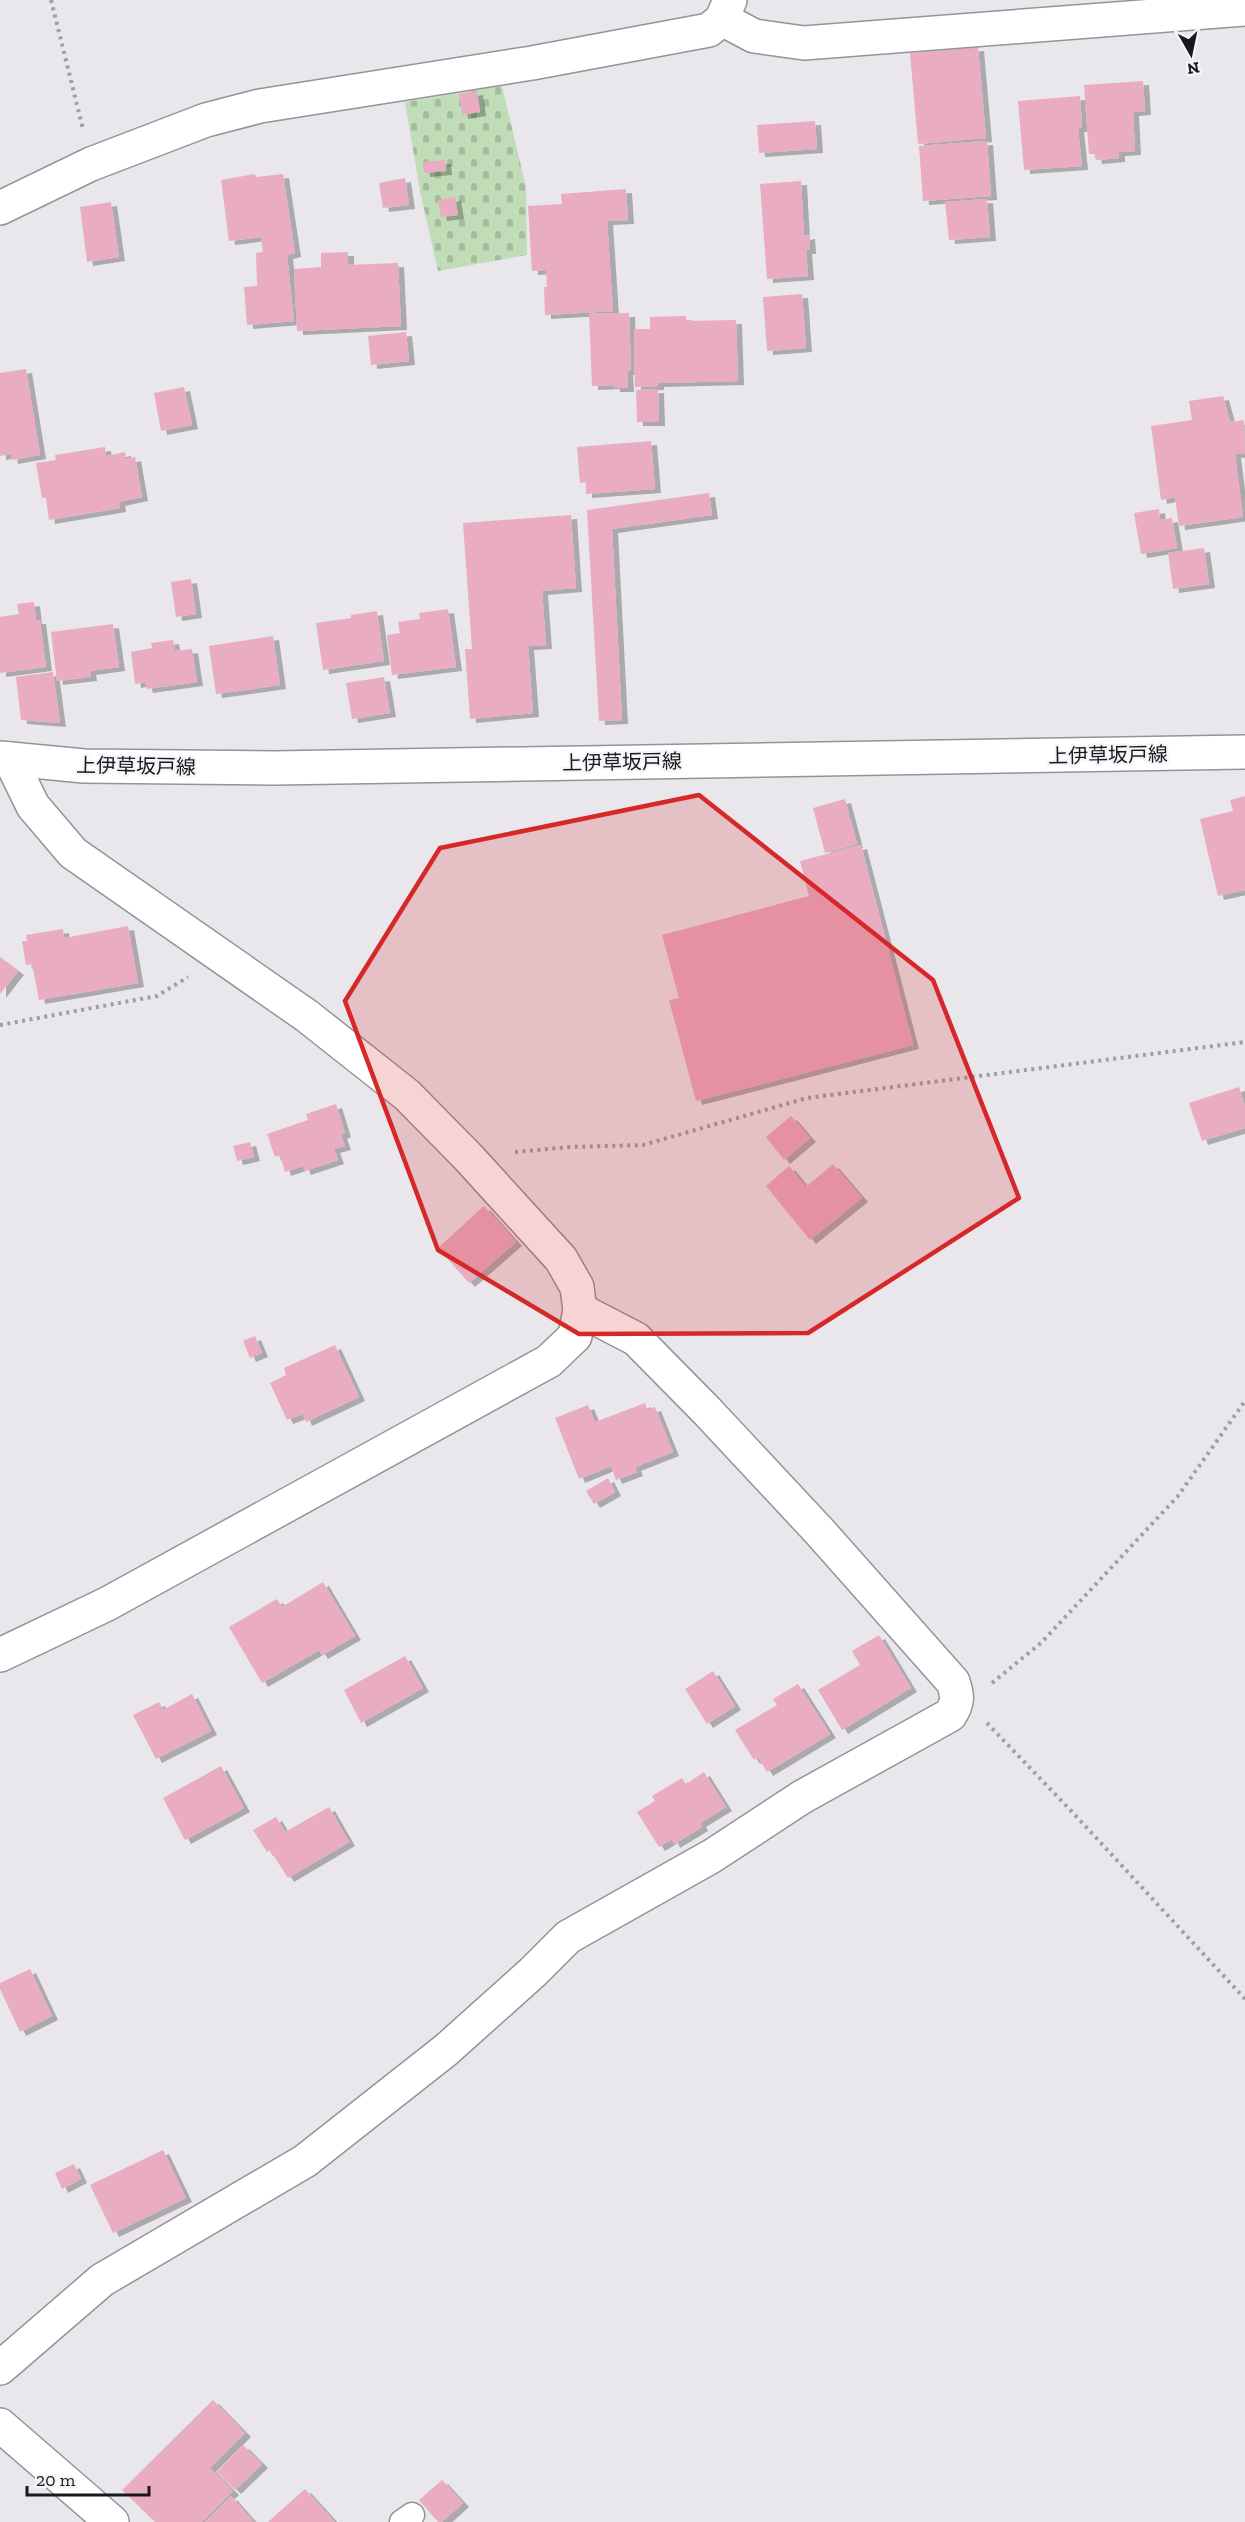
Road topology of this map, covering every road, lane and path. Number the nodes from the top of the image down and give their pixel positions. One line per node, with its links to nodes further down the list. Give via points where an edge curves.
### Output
1 (51, 0): 4 (path)
2 (1245, 9): 3 (street, via 804,43 754,36)
3 (726, 10): 4 (street, via 709,30 260,106 206,120)
4 (91, 164): 5 (street)
5 (0, 208)
6 (1245, 752): 7 (street, 上伊草坂戸線, via 275,768 84,766)
7 (5, 758): 8 (street, via 33,806 73,853)
8 (216, 953): 9 (path, via 182,982 157,996); 11 (street, via 307,1016 407,1095)
9 (0, 1025)
10 (1245, 1042): 11 (path, via 807,1098 643,1145)
11 (468, 1157): 12 (street, via 561,1259 577,1287)
12 (580, 1310): 14 (street, via 575,1336 549,1361 107,1604); 15 (street, via 636,1339 707,1411 953,1682)
13 (1245, 1401): 15 (path, via 1178,1496 1041,1643)
14 (0, 1655)
15 (960, 1705): 16 (path, via 986,1722); 17 (street, via 950,1715 802,1797 712,1856 568,1936 446,2050 305,2161 102,2280)
16 (1245, 1999)
17 (0, 2368)
18 (0, 2426): 19 (street)
19 (112, 2522)

